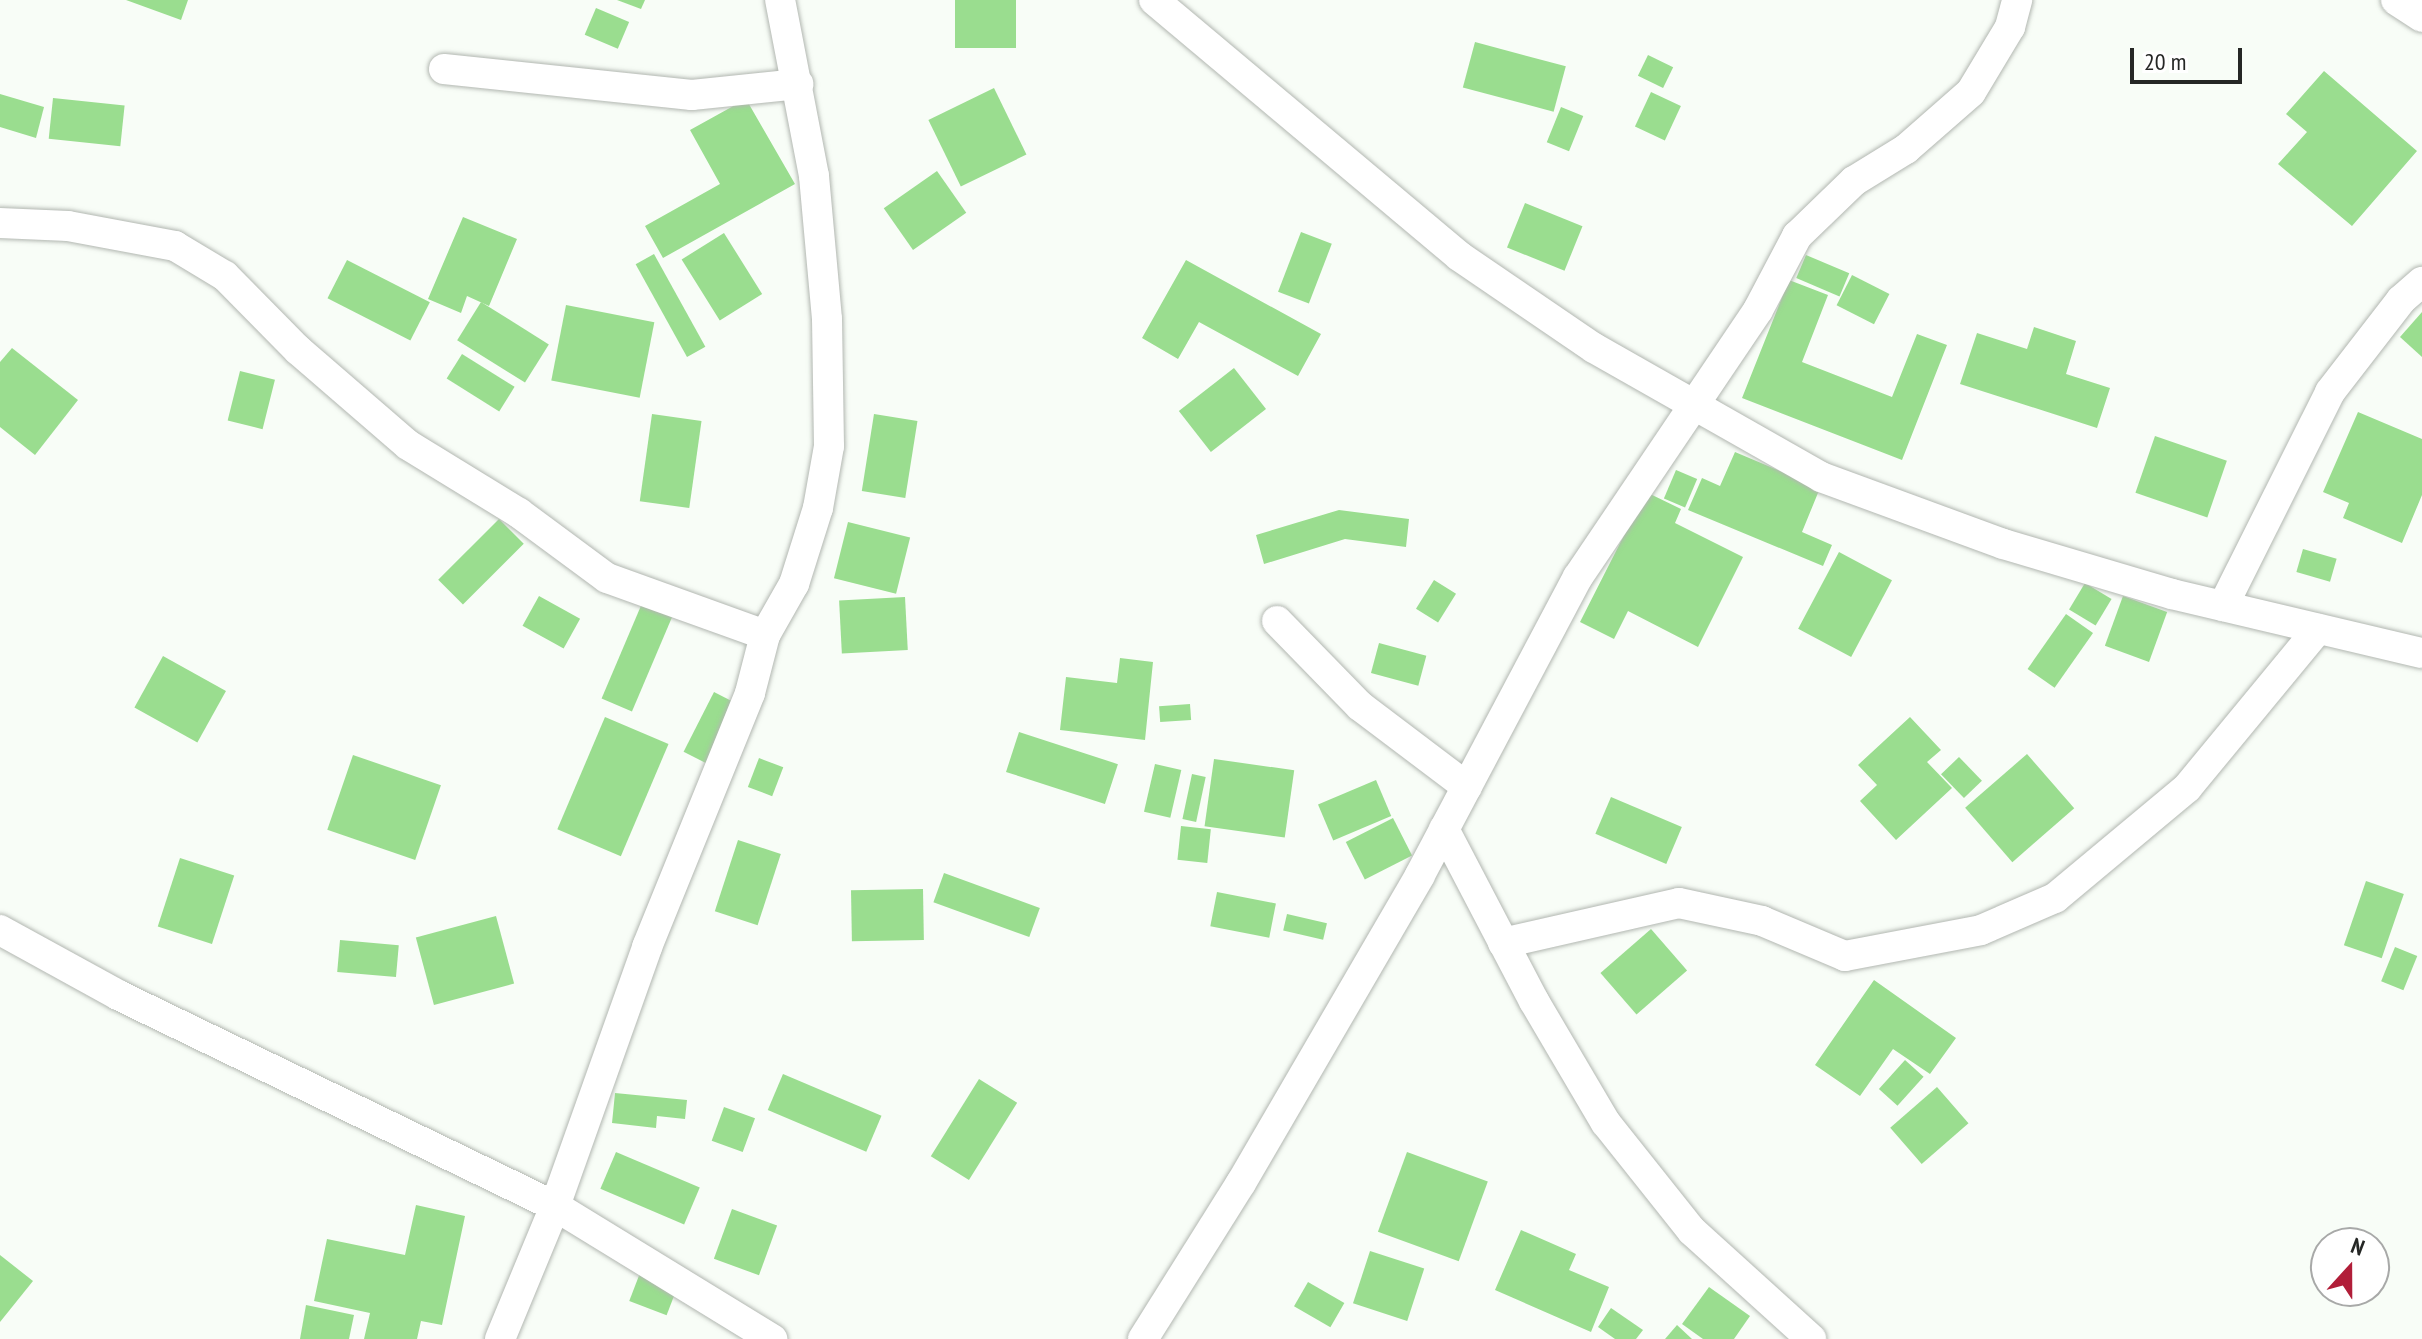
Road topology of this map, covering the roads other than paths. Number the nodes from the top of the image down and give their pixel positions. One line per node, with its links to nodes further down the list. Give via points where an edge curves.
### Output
1 (780, 0): 7 (street)
2 (1154, 0): 10 (street, via 1459,256 1594,348)
3 (2017, 0): 10 (street, via 2010,27 1971,92 1906,149 1854,181 1797,236 1758,310)
4 (2396, 0): 5 (street)
5 (2422, 17)
6 (444, 69): 7 (street, via 692,95)
7 (798, 84): 14 (street, via 814,176 827,319 829,446 818,508 794,584)
8 (0, 223): 14 (street, via 68,226 175,246 225,276 298,350 408,445 519,513 607,578)
9 (2422, 282): 11 (street, via 2401,300 2330,392)
10 (1691, 405): 11 (street, via 1821,477 2003,544); 16 (street, via 1578,577)
11 (2223, 606): 13 (street)
12 (1277, 621): 16 (street, via 1360,706)
13 (2318, 629): 15 (street); 19 (street, via 2187,788 2055,898 1981,930 1845,956 1762,921 1679,903)
14 (765, 635): 20 (street, via 750,693 647,947)
15 (2422, 653)
16 (1467, 787): 17 (street)
17 (1444, 829): 19 (street); 23 (street, via 1241,1183)
18 (0, 930): 20 (street, via 118,995)
19 (1503, 943): 24 (street, via 1606,1123 1692,1231)
20 (555, 1206): 21 (street); 22 (street)
21 (500, 1339)
22 (772, 1339)
23 (1143, 1339)
24 (1811, 1339)

